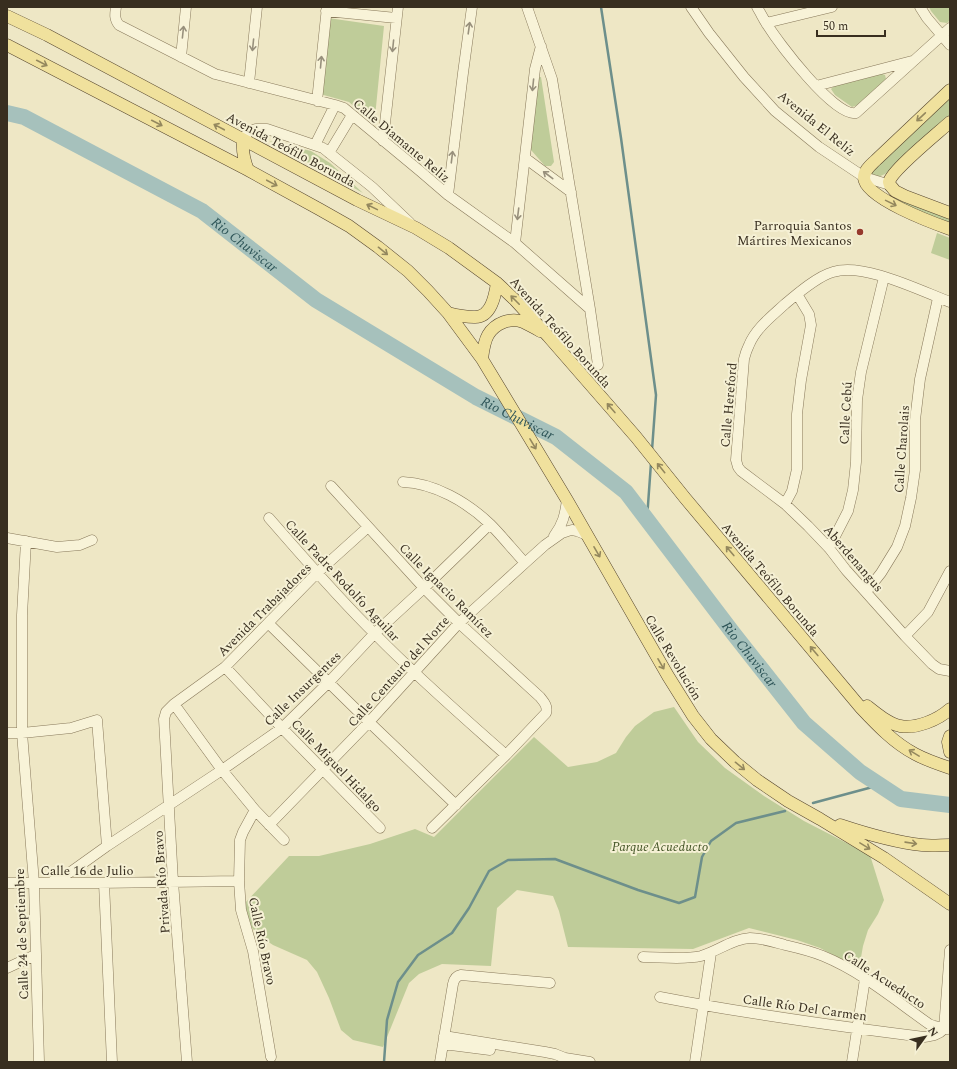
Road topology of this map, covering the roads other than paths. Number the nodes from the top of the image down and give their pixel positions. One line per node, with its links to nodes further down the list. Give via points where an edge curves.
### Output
1 (116, 7): 20 (street, Calle Diamante Reliz, via 115,17 120,25)
2 (186, 7): 20 (street, one-way to 2)
3 (257, 7): 22 (street, one-way to 22)
4 (398, 7): 13 (street)
5 (472, 7): 38 (street, one-way to 5)
6 (527, 7): 19 (street)
7 (691, 7): 35 (street, Avenida El Relíz, via 744,77 776,111 819,147)
8 (757, 7): 14 (street)
9 (832, 7): 14 (street)
10 (920, 7): 16 (street)
11 (326, 9): 13 (street); 25 (street, one-way to 11)
12 (7, 16): 29 (main road, Avenida Teófilo Borunda, one-way to 12)
13 (396, 18): 30 (street, one-way to 30)
14 (766, 23): 23 (street, via 788,54)
15 (950, 28): 16 (street)
16 (942, 36): 18 (street); 21 (street)
17 (7, 45): 34 (main road, one-way to 34)
18 (950, 45)
19 (541, 46): 33 (street, one-way to 33, via 535,69); 37 (street, via 552,79)
20 (181, 57): 22 (street, Calle Diamante Reliz, via 215,74)
21 (914, 61): 23 (street); 23 (street, via 856,113 849,113 840,108)
22 (249, 83): 25 (street, Calle Diamante Reliz)
23 (816, 86)
24 (950, 90): 35 (main road, one-way to 35, via 868,168)
25 (317, 101): 26 (street, Calle Diamante Reliz)
26 (335, 105): 27 (street, Calle Diamante Reliz); 31 (street)
27 (352, 115): 30 (street, Calle Diamante Reliz); 32 (street)
28 (950, 122): 36 (main road, via 892,175)
29 (242, 140): 31 (street, via 248,132 267,129); 34 (main road); 40 (main road, Avenida Teófilo Borunda, one-way to 29)
30 (384, 141): 38 (street, Calle Diamante Reliz)
31 (315, 145): 32 (street)
32 (329, 153): 40 (street, via 372,187)
33 (525, 158): 37 (street, one-way to 33); 42 (street, one-way to 42)
34 (248, 170): 49 (main road, one-way to 49, via 349,226 408,271)
35 (864, 177): 36 (street); 41 (main road, Avenida El Relíz, one-way to 41, via 875,194)
36 (890, 185): 39 (main road, via 905,196)
37 (571, 192): 48 (street)
38 (448, 195): 42 (street, Calle Diamante Reliz)
39 (950, 213)
40 (416, 228): 44 (main road, Avenida Teófilo Borunda)
41 (950, 229)
42 (515, 243): 48 (street, Calle Diamante Reliz)
43 (884, 277): 45 (street, Calle Hereford, via 868,272 835,271); 46 (street, Calle Hereford); 66 (street, Calle Cebú, via 861,372 857,400 853,490 848,511)
44 (497, 283): 49 (main road, via 491,304 482,315 474,318); 50 (main road, Avenida Teófilo Borunda, one-way to 44)
45 (797, 294): 53 (street, Calle Hereford, via 761,327 746,352 741,385); 57 (street, via 809,314 811,325 797,414 797,469 792,492)
46 (938, 298): 47 (street, Calle Hereford); 71 (street, Calle Charolais, via 920,378 914,420 915,470 912,498 897,547)
47 (950, 302)
48 (590, 309): 52 (street)
49 (448, 313): 51 (main road)
50 (548, 336): 51 (main road, via 523,322 505,321 488,335); 76 (main road, Avenida Teófilo Borunda, one-way to 50, via 636,437)
51 (482, 359): 56 (main road, Calle Revolución, one-way to 56)
52 (598, 365)
53 (736, 463): 57 (street, Aberdenangus, via 741,471)
54 (403, 482): 59 (street, via 414,482 446,493)
55 (331, 486): 60 (street, Calle Ignacio Ramírez)
56 (567, 500): 61 (main road, Calle Revolución); 64 (street, Calle Centauro del Norte, via 564,518)
57 (785, 504): 66 (street, Aberdenangus)
58 (269, 518): 69 (street, Calle Padre Rodolfo Aguilar)
59 (490, 524): 67 (street); 70 (street, Calle Insurgentes)
60 (368, 527): 69 (street, Avenida Trabajadores); 70 (street, Calle Ignacio Ramírez)
61 (588, 535): 64 (street, Calle Centauro del Norte, via 568,531); 96 (main road, Calle Revolución, one-way to 96, via 668,676 711,740 757,780)
62 (7, 538): 65 (street)
63 (92, 540): 65 (street, via 80,545 57,546)
64 (552, 540): 67 (street, Calle Centauro del Norte)
65 (26, 541): 86 (street, Calle 24 de Septiembre, via 22,615)
66 (829, 548): 71 (street, Aberdenangus)
67 (524, 563): 73 (street, Calle Centauro del Norte)
68 (950, 571): 75 (street, via 928,612)
69 (317, 573): 72 (street, Avenida Trabajadores); 74 (street, Calle Padre Rodolfo Aguilar)
70 (424, 588): 73 (street, Calle Ignacio Ramírez); 74 (street, Calle Insurgentes)
71 (866, 592): 75 (street, Aberdenangus)
72 (268, 623): 77 (street, Avenida Trabajadores); 80 (street)
73 (459, 623): 79 (street, Calle Centauro del Norte); 89 (street, Calle Ignacio Ramírez, via 546,705 546,713)
74 (374, 634): 79 (street, Calle Padre Rodolfo Aguilar); 80 (street, Calle Insurgentes)
75 (905, 636): 78 (street, Aberdenangus, via 932,664)
76 (825, 665): 82 (main road, via 868,707 887,721 900,726 918,725 933,720); 90 (main road, Avenida Teófilo Borunda, one-way to 76, via 914,754 893,739 861,708)
77 (226, 667): 81 (street, Avenida Trabajadores); 84 (street, Calle Miguel Hidalgo)
78 (950, 671)
79 (414, 672): 83 (street, Calle Centauro del Norte); 89 (street, Calle Padre Rodolfo Aguilar)
80 (329, 682): 83 (street); 84 (street, Calle Insurgentes)
81 (174, 704): 91 (street); 94 (street, Privada Río Bravo, via 166,712 164,719)
82 (950, 709)
83 (369, 722): 92 (street, Calle Centauro del Norte); 93 (street)
84 (282, 728): 91 (street, Calle Insurgentes); 92 (street, Calle Miguel Hidalgo)
85 (7, 733): 86 (street)
86 (22, 733): 102 (street, via 71,728 97,720); 106 (street, Calle 24 de Septiembre)
87 (950, 736): 88 (main road)
88 (950, 752)
89 (506, 755): 93 (street)
90 (950, 768)
91 (222, 770): 94 (street, Calle Insurgentes); 95 (street)
92 (324, 770): 97 (street, Calle Centauro del Norte); 98 (street, Calle Miguel Hidalgo)
93 (456, 804): 99 (street)
94 (169, 806): 102 (street, Calle Insurgentes); 104 (street, Privada Río Bravo)
95 (255, 810): 97 (street); 103 (street, Calle Río Bravo, via 240,840)
96 (820, 819): 101 (main road, one-way to 101, via 889,840 922,845); 109 (main road, one-way to 109, via 884,858)
97 (269, 824): 100 (street)
98 (380, 828)
99 (432, 828)
100 (284, 840)
101 (950, 845)
102 (108, 846): 107 (street, Calle Insurgentes)
103 (239, 881): 104 (street, Calle 16 de Julio); 122 (street, Calle Río Bravo, via 241,910 253,951)
104 (173, 882): 108 (street, Calle 16 de Julio); 125 (street, Privada Río Bravo)
105 (7, 883): 106 (street, Calle 16 de Julio)
106 (34, 883): 107 (street, Calle 16 de Julio); 112 (street, Calle 24 de Septiembre)
107 (50, 883): 108 (street, Calle 16 de Julio)
108 (104, 883): 124 (street)
109 (950, 904)
110 (950, 950): 120 (street)
111 (711, 953): 113 (street, Calle Acueducto, via 686,958); 115 (street, Calle Acueducto, via 737,941 748,938 760,939 822,956); 118 (street)
112 (36, 955): 114 (street); 123 (street, Calle 24 de Septiembre)
113 (643, 957)
114 (7, 968)
115 (865, 979): 119 (street); 120 (street, Calle Acueducto, via 929,1024)
116 (550, 982): 121 (street, via 461,975 452,984)
117 (660, 997): 118 (street, Calle Río Del Carmen)
118 (704, 1005): 119 (street, Calle Río Del Carmen); 128 (street)
119 (857, 1028): 120 (street, Calle Río Del Carmen, via 924,1037 939,1034); 129 (street)
120 (947, 1029)
121 (443, 1040): 126 (street); 127 (street, via 545,1052)
122 (271, 1057)
123 (39, 1062)
124 (112, 1062)
125 (187, 1062)
126 (440, 1062)
127 (590, 1062)
128 (695, 1062)
129 (852, 1062)

